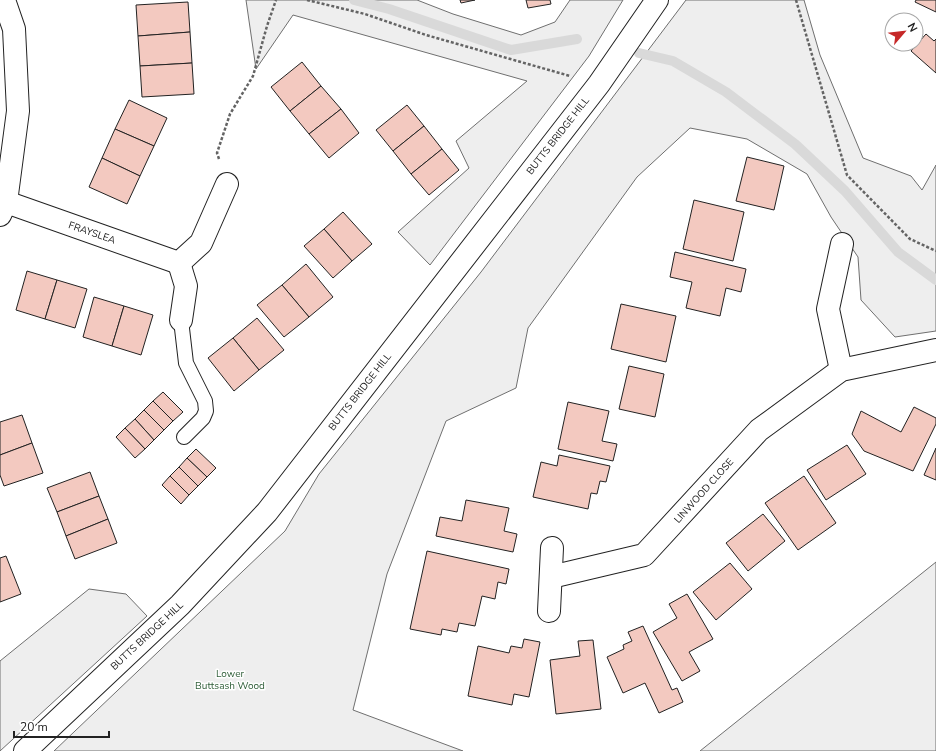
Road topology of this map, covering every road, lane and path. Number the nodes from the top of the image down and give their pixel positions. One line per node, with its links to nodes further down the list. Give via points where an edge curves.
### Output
1 (4, 0): 8 (street, via 14,29 18,111)
2 (276, 0): 7 (path, via 254,76 230,114 217,153)
3 (307, 0): 6 (path, via 365,14 426,35)
4 (657, 0): 6 (street, BUTTS BRIDGE HILL)
5 (796, 0): 10 (path, via 847,175 910,239)
6 (599, 84): 19 (street, BUTTS BRIDGE HILL, via 267,512 180,605)
7 (227, 184): 11 (street, via 201,243)
8 (3, 209): 11 (street, FRAYSLEA)
9 (842, 244): 14 (street, via 828,309)
10 (936, 251)
11 (179, 264): 12 (street, via 186,286)
12 (181, 320): 15 (lane, via 186,363 205,401 206,411 203,418)
13 (936, 350): 14 (street, LINWOOD CLOSE)
14 (841, 370): 17 (street, LINWOOD CLOSE, via 759,430 644,556)
15 (184, 437)
16 (552, 548): 17 (street)
17 (551, 577): 18 (street)
18 (549, 610)
19 (25, 751)

